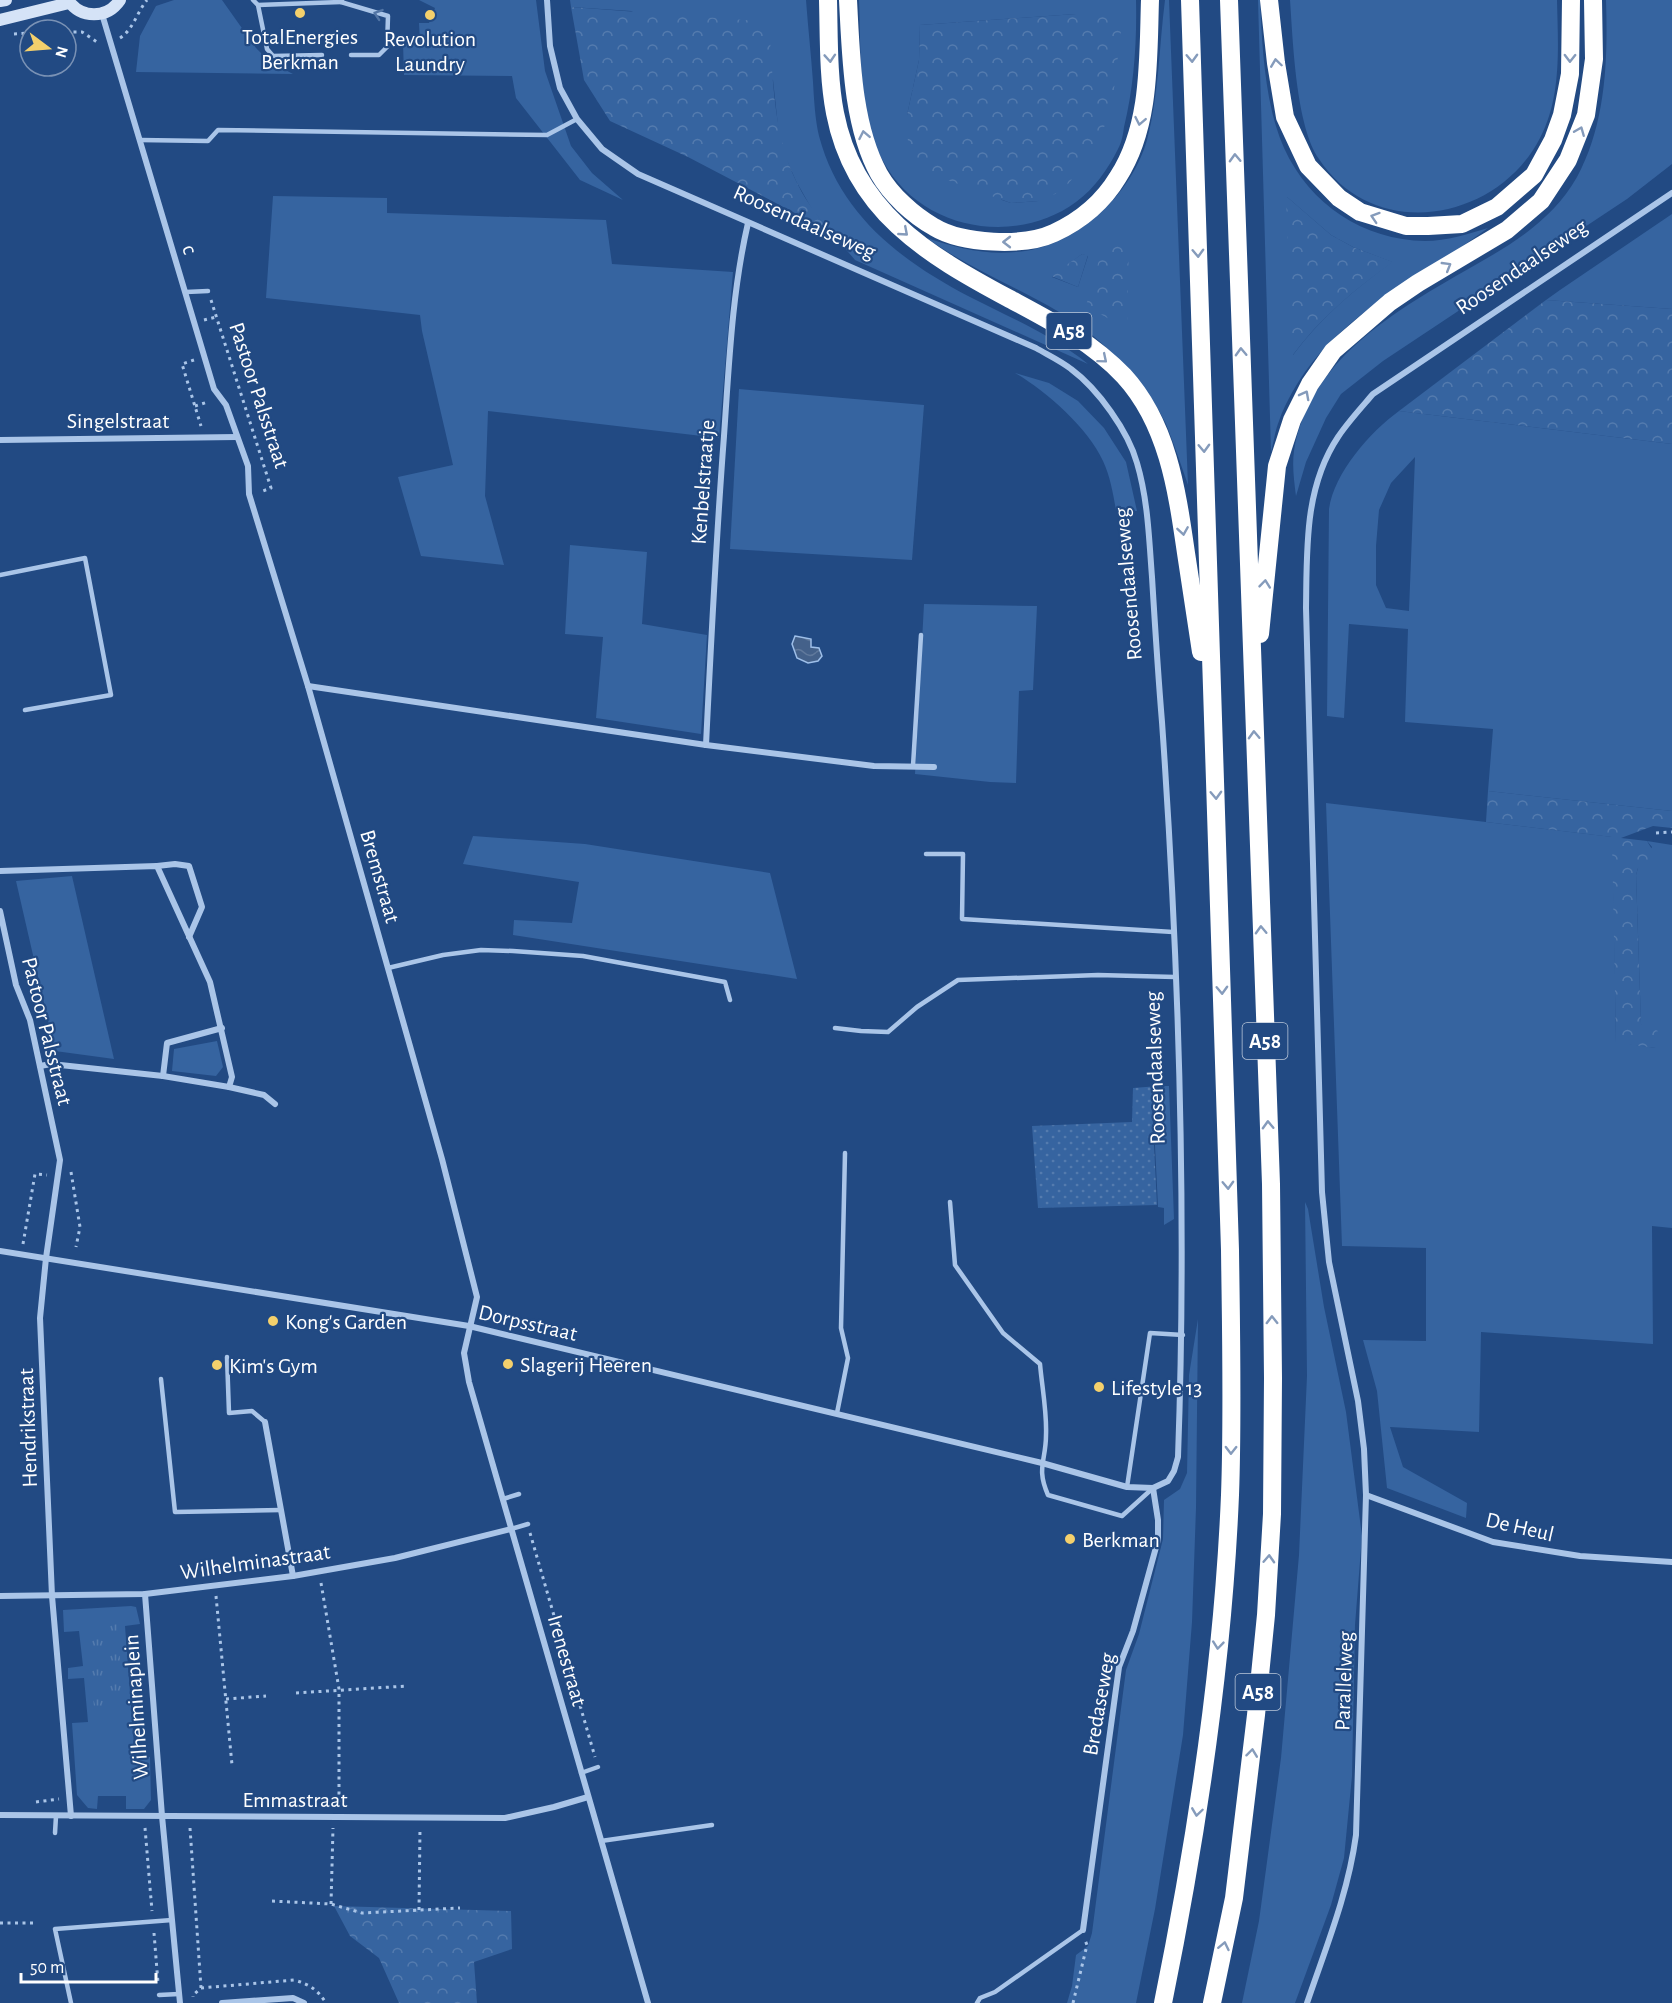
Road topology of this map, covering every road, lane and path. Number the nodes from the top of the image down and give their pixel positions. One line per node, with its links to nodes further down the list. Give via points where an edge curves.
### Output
1 (6, 0): 15 (street)
2 (120, 0): 17 (street)
3 (253, 0): 16 (lane)
4 (548, 0): 21 (street, Roosendaalseweg, via 550,46 560,88)
5 (828, 0): 37 (highway, A58, one-way to 37, via 835,112 847,155 866,192 917,243 1074,334 1124,376 1156,425 1167,452 1181,519)
6 (848, 0): 7 (highway, one-way to 6, via 1148,69 1140,127 1118,177 1090,212 1052,234 1013,243 976,240 936,229 908,209 880,176 866,146 859,109)
7 (1149, 0)
8 (1190, 0): 37 (highway, A58, one-way to 37)
9 (1229, 0): 35 (highway, A58, one-way to 9)
10 (1269, 0): 11 (highway, one-way to 10, via 1570,74 1562,115 1534,174 1497,207 1462,224 1428,226 1406,226 1360,212 1339,198 1308,166 1285,117)
11 (1571, 0)
12 (1593, 0): 35 (highway, A58, one-way to 12, via 1277,466 1292,420 1333,351 1390,302 1507,230 1541,201 1568,160 1586,115 1594,59)
13 (68, 1): 17 (street, via 84,14); 18 (street)
14 (341, 1): 16 (lane); 20 (lane, one-way to 14, via 379,54 387,47 388,16)
15 (0, 2)
16 (258, 5): 19 (lane, via 267,49 273,56)
17 (102, 14): 22 (street, c)
18 (0, 20)
19 (322, 55)
20 (351, 55)
21 (577, 119): 22 (lane, via 547,135 218,130 208,141); 24 (street, Roosendaalseweg, via 602,149 638,174)
22 (140, 140): 26 (street, c)
23 (1672, 193): 76 (street, Roosendaalseweg, via 1373,394 1336,439 1310,508 1306,620 1322,1192 1329,1262 1358,1401)
24 (748, 223): 38 (street, Kenbelstraatje, via 728,380); 47 (street, Roosendaalseweg, via 1036,348 1073,370 1122,429 1137,462 1147,512)
25 (208, 291): 26 (lane); 31 (path, Pastoor Palsstraat, via 271,488)
26 (186, 292): 27 (street, c)
27 (205, 358): 28 (path, Pastoor Palsstraat, via 182,364); 29 (street, c)
28 (204, 437): 29 (street, Singelstraat); 30 (street, Singelstraat)
29 (237, 437): 31 (street, Bremstraat, via 248,466)
30 (0, 440)
31 (249, 495): 34 (street, Bremstraat)
32 (0, 575): 36 (lane, via 85,558 111,694)
33 (921, 635): 39 (lane)
34 (308, 686): 38 (street); 49 (street, Bremstraat)
35 (1253, 705): 128 (highway, A58, one-way to 35, via 1234,1898 1266,1615 1272,1514 1270,1184)
36 (25, 710)
37 (1214, 737): 127 (highway, A58, one-way to 127, via 1230,1238 1230,1496 1213,1693 1194,1836)
38 (706, 745): 39 (street, via 874,766)
39 (913, 766): 40 (street)
40 (934, 767)
41 (1672, 832): 42 (path)
42 (1656, 833)
43 (926, 854): 47 (lane, via 963,854 962,919)
44 (157, 866): 45 (street); 48 (street); 48 (street, via 189,866 202,908)
45 (0, 871)
46 (0, 911): 54 (street, Pastoor Palsstraat)
47 (1173, 932): 50 (street, Roosendaalseweg)
48 (189, 937): 52 (street, via 210,982)
49 (388, 968): 51 (lane, via 480,950 583,956 725,982); 66 (street, Bremstraat, via 477,1297)
50 (1175, 977): 53 (lane, via 1098,975 958,980 888,1032); 67 (street, Roosendaalseweg)
51 (730, 1000)
52 (222, 1028): 55 (street, via 167,1042); 56 (street, via 232,1077)
53 (835, 1028)
54 (40, 1066): 55 (street); 59 (street, Pastoor Palsstraat)
55 (163, 1076): 56 (street)
56 (229, 1087): 57 (street, via 264,1095)
57 (275, 1104)
58 (845, 1153): 70 (lane, via 841,1328 848,1358)
59 (60, 1160): 60 (street, Pastoor Palsstraat); 62 (path, via 71,1167 80,1227)
60 (58, 1177): 64 (path, via 35,1174); 65 (street, Pastoor Palsstraat)
61 (950, 1202): 72 (lane, via 955,1265 1003,1333 1040,1364 1046,1437)
62 (76, 1247)
63 (0, 1251): 64 (street, Dorpsstraat)
64 (21, 1254): 65 (street, Dorpsstraat)
65 (46, 1258): 66 (street, Dorpsstraat); 87 (street, Hendrikstraat, via 40,1318)
66 (469, 1326): 70 (street, Dorpsstraat); 77 (street, Irenestraat, via 464,1353 469,1382)
67 (1183, 1335): 73 (lane, via 1150,1333); 74 (street, Roosendaalseweg, via 1178,1457 1168,1481)
68 (227, 1357): 71 (lane, via 229,1413 252,1411)
69 (161, 1379): 78 (lane, via 176,1512)
70 (837, 1413): 72 (street, Dorpsstraat)
71 (265, 1422): 78 (street)
72 (1042, 1463): 73 (street, Dorpsstraat); 74 (lane, via 1041,1481 1048,1495 1122,1516)
73 (1127, 1487): 74 (street, Dorpsstraat)
74 (1152, 1488): 114 (street, Bredaseweg, via 1158,1540 1119,1667)
75 (519, 1494): 77 (lane)
76 (1366, 1496): 81 (street, De Heul, via 1492,1542 1580,1556); 129 (street, Parallelweg, via 1356,1835 1341,1908)
77 (503, 1499): 80 (street, Irenestraat)
78 (281, 1510): 83 (street)
79 (528, 1524): 80 (lane); 94 (path, Irenestraat)
80 (511, 1529): 82 (street, Wilhelminastraat); 95 (street, Irenestraat)
81 (1672, 1562)
82 (319, 1572): 83 (street, Wilhelminastraat); 89 (path)
83 (293, 1576): 84 (street, Wilhelminastraat)
84 (215, 1586): 85 (street, Wilhelminastraat); 92 (path)
85 (145, 1594): 87 (street, Wilhelminastraat); 100 (street, Wilhelminaplein)
86 (0, 1596): 87 (street, Wilhelminastraat)
87 (52, 1596): 99 (street)
88 (407, 1686): 89 (path)
89 (339, 1689): 90 (path); 102 (path)
90 (296, 1693)
91 (266, 1696): 92 (path)
92 (226, 1699): 93 (path)
93 (232, 1765)
94 (598, 1767): 95 (lane)
95 (581, 1773): 96 (street, Irenestraat)
96 (588, 1797): 103 (street, Emmastraat, via 506,1818); 106 (street, Irenestraat)
97 (0, 1815): 98 (street, Emmastraat)
98 (56, 1816): 99 (street, Emmastraat); 105 (lane)
99 (72, 1816): 100 (street, Emmastraat)
100 (162, 1816): 101 (street, Emmastraat); 111 (street, Wilhelminaplein)
101 (189, 1816): 102 (street, Emmastraat); 115 (path)
102 (336, 1817): 103 (street, Emmastraat); 108 (path)
103 (420, 1817): 110 (path)
104 (712, 1825): 106 (lane)
105 (55, 1833)
106 (601, 1840): 124 (street, Irenestraat)
107 (272, 1901): 108 (path)
108 (332, 1904): 110 (path, via 362,1913)
109 (460, 1908): 110 (path)
110 (418, 1910)
111 (172, 1920): 116 (street, Wilhelminaplein); 118 (lane, via 55,1929)
112 (0, 1923): 113 (path)
113 (35, 1923)
114 (1083, 1930): 125 (lane); 126 (path, via 1087,1946)
115 (201, 1988): 120 (path, via 193,1995); 123 (path, via 294,1980 318,1991)
116 (179, 1994): 117 (lane); 119 (street, Wilhelminaplein)
117 (159, 1995)
118 (71, 2003)
119 (180, 2003)
120 (193, 2003)
121 (222, 2003): 122 (street, via 294,1998)
122 (304, 2003)
123 (326, 2003)
124 (648, 2003)
125 (977, 2003)
126 (1073, 2003)
127 (1163, 2003)
128 (1212, 2003)
129 (1307, 2003)

